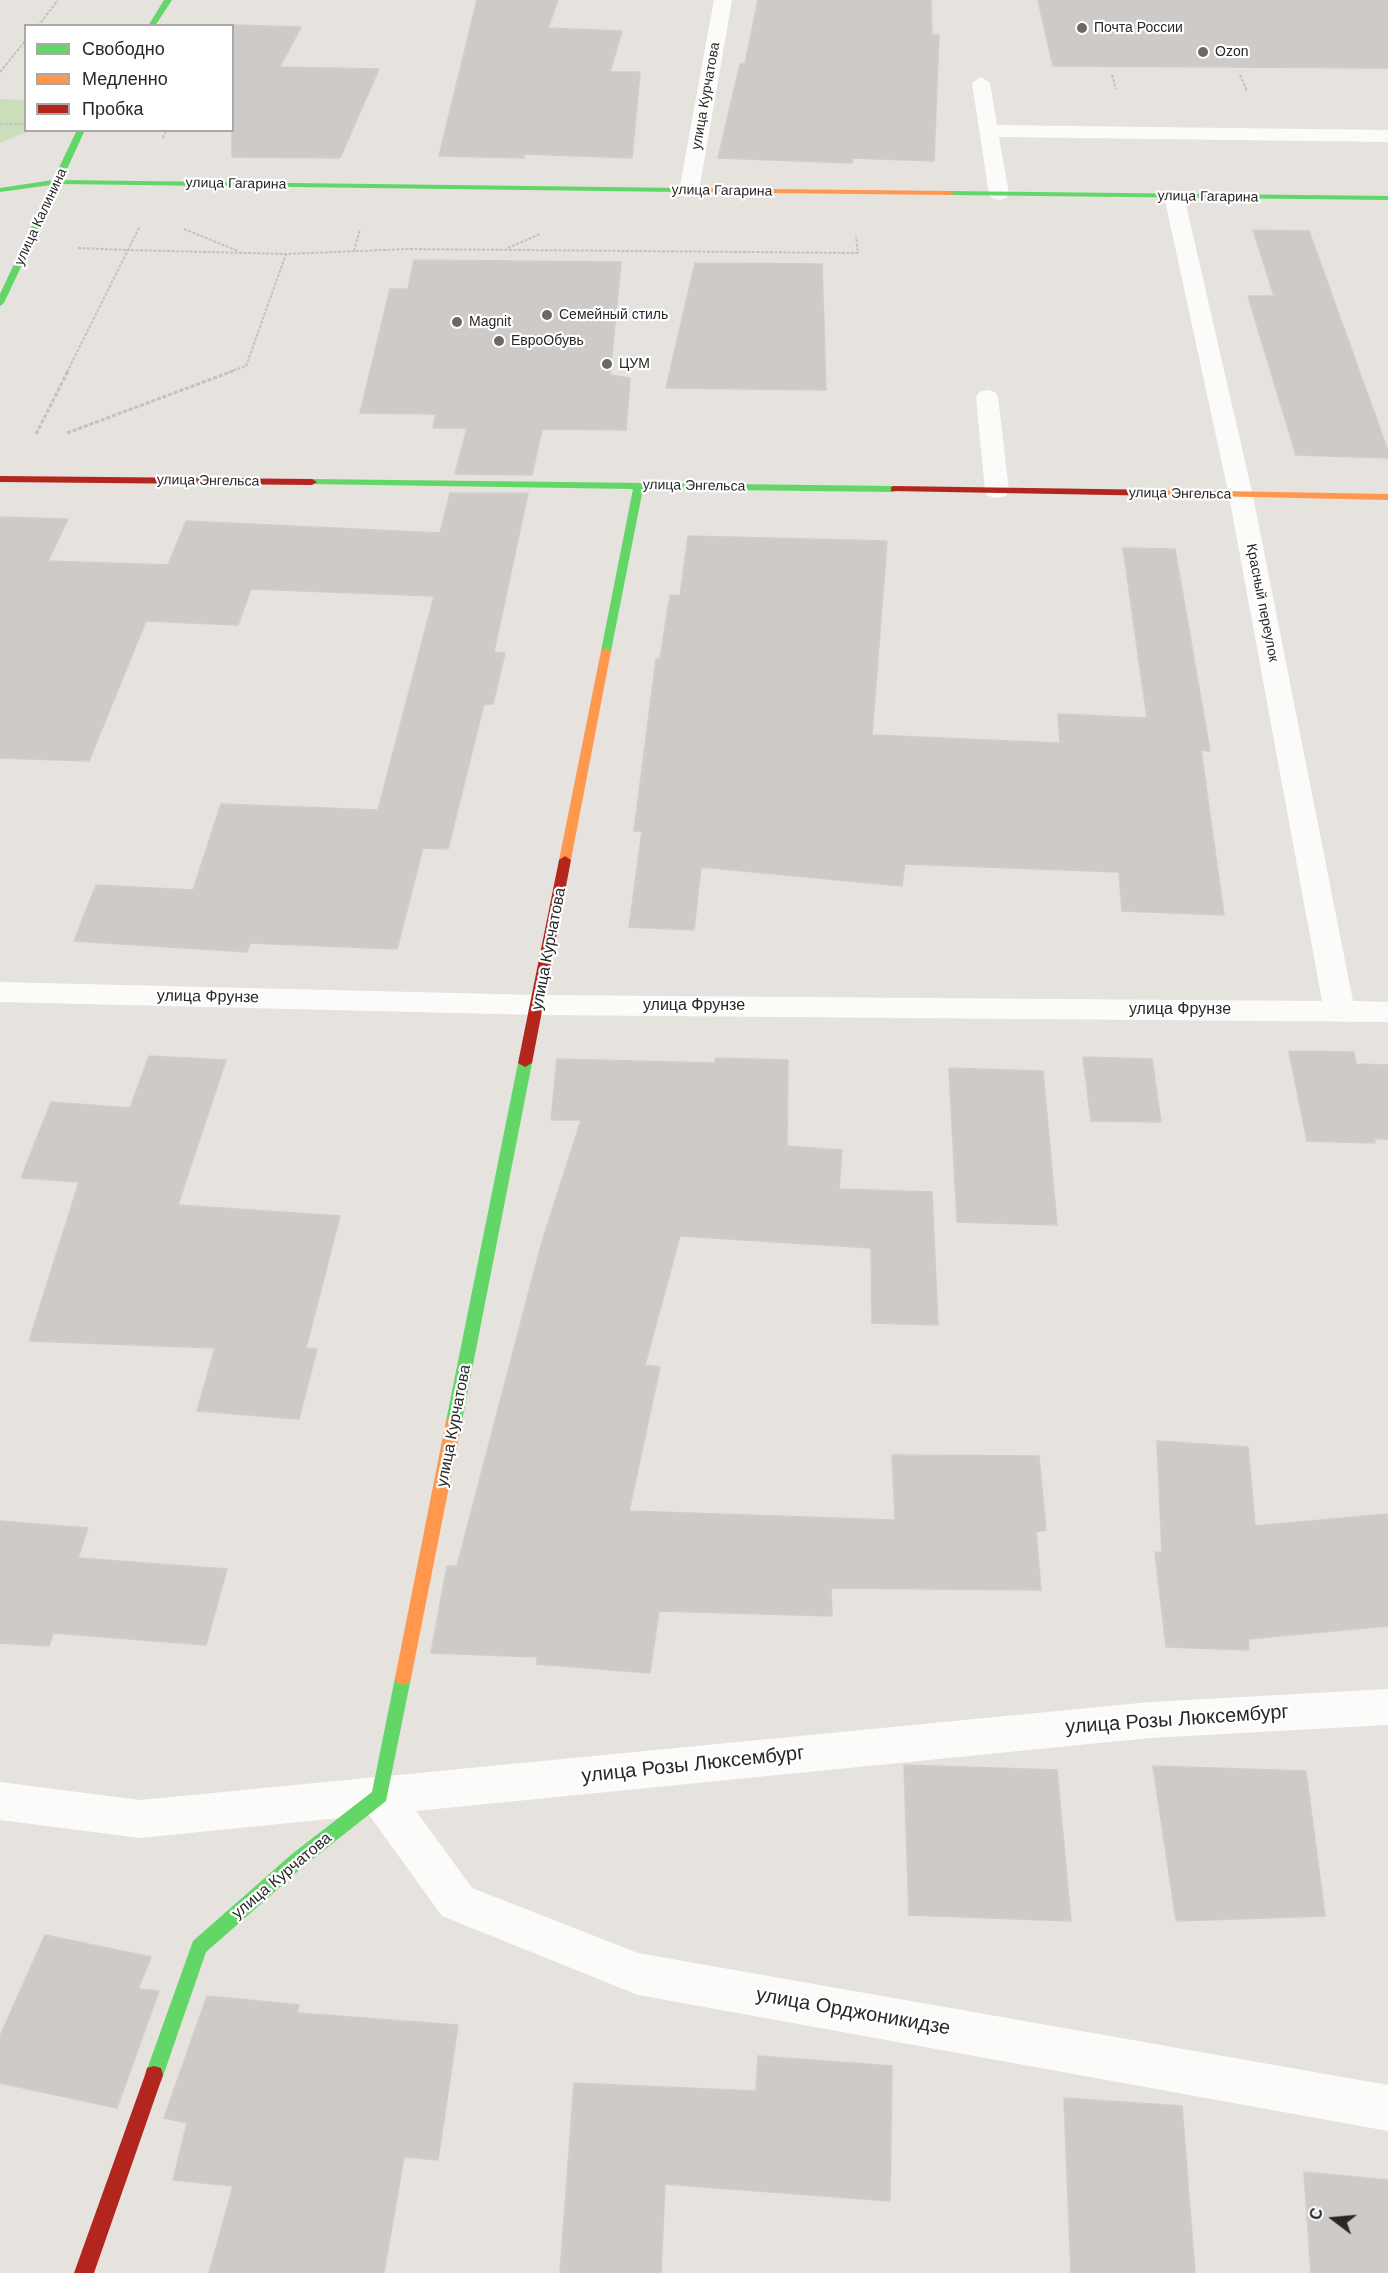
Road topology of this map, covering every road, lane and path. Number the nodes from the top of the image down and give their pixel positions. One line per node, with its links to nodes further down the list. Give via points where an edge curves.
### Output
1 (58, 0): 4 (path)
2 (168, 0): 5 (street)
3 (723, 0): 17 (street, улица Курчатова)
4 (40, 24)
5 (151, 24)
6 (24, 42): 7 (path)
7 (0, 72)
8 (981, 83): 11 (street)
9 (0, 124): 10 (path)
10 (24, 124)
11 (989, 131): 13 (street); 18 (street)
12 (80, 132): 15 (street, улица Калинина)
13 (1388, 136)
14 (11, 174): 15 (street, улица Гагарина)
15 (57, 182): 16 (street, улица Гагарина); 17 (street, улица Гагарина); 25 (street, улица Калинина)
16 (0, 190)
17 (689, 191): 18 (street, улица Гагарина)
18 (999, 194): 19 (street, улица Гагарина)
19 (1174, 196): 20 (street, улица Гагарина); 32 (street, Красный переулок)
20 (1388, 198)
21 (178, 226): 22 (path)
22 (241, 253): 24 (path); 28 (path, via 128,250)
23 (858, 253): 24 (path, via 408,249)
24 (286, 254): 27 (path, via 246,366)
25 (0, 303)
26 (987, 397): 31 (street)
27 (62, 434)
28 (35, 436)
29 (0, 479): 30 (street, улица Энгельса)
30 (639, 485): 31 (street, улица Энгельса); 35 (street, улица Курчатова)
31 (997, 491): 32 (street, улица Энгельса)
32 (1241, 496): 33 (street, улица Энгельса); 36 (street, Красный переулок)
33 (1388, 497)
34 (0, 992): 35 (street, улица Фрунзе)
35 (538, 1005): 36 (street, улица Фрунзе); 39 (street, улица Курчатова)
36 (1339, 1011): 37 (street, улица Фрунзе)
37 (1388, 1012)
38 (1388, 1707): 39 (street, улица Розы Люксембург, via 1150,1719)
39 (380, 1796): 40 (street, улица Розы Люксембург, via 140,1819); 41 (street, улица Орджоникидзе, via 457,1902 638,1974); 42 (street, улица Курчатова, via 298,1860 200,1947)
40 (0, 1801)
41 (1388, 2108)
42 (84, 2273)

